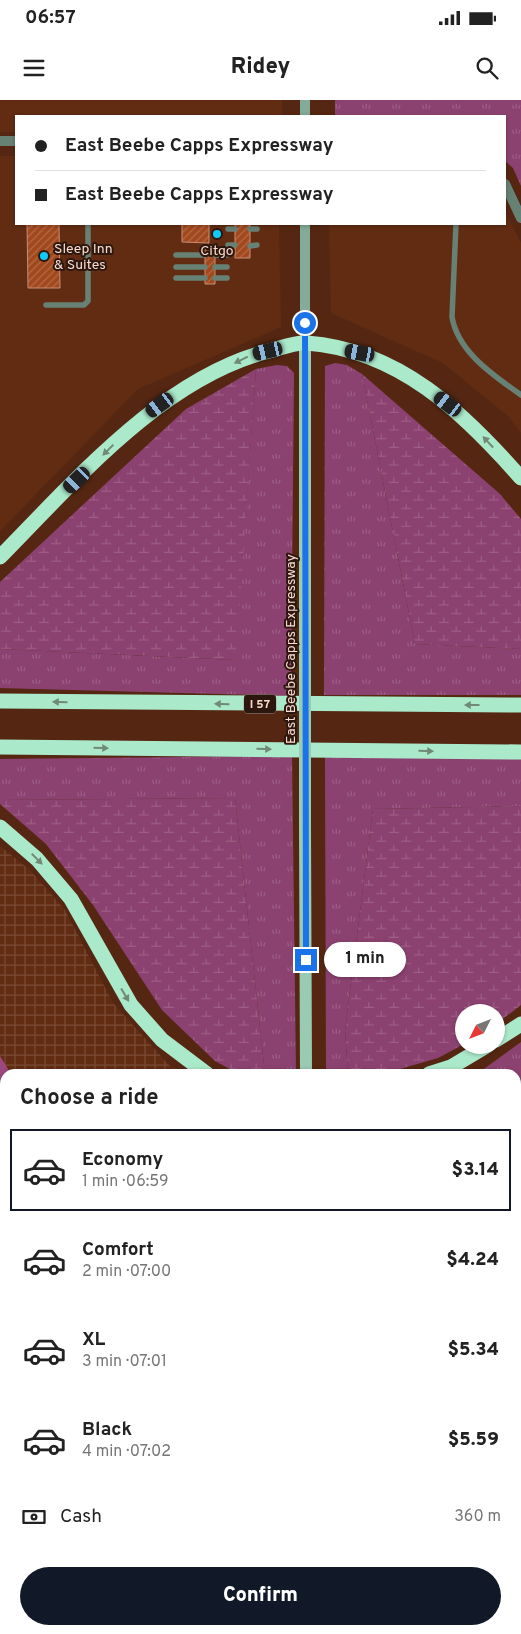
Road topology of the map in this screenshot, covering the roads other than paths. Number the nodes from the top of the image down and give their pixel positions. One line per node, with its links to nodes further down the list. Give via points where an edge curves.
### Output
1 (305, 100): 2 (main road)
2 (305, 115)
3 (0, 141): 4 (street)
4 (15, 141)
5 (506, 186): 6 (street)
6 (521, 218)
7 (88, 225): 30 (lane, via 88,301 84,305)
8 (305, 225): 31 (main road, East Beebe Capps Expressway)
9 (456, 225): 32 (lane, via 453,326 478,362)
10 (250, 228): 13 (lane)
11 (228, 229): 12 (lane)
12 (235, 229)
13 (257, 229)
14 (228, 245): 15 (lane)
15 (235, 245)
16 (257, 245): 17 (lane)
17 (250, 246)
18 (176, 255): 19 (lane)
19 (205, 255)
20 (215, 255): 21 (lane)
21 (227, 256)
22 (176, 267): 23 (lane)
23 (205, 267)
24 (215, 267): 25 (lane)
25 (227, 267)
26 (176, 278): 27 (lane)
27 (205, 278)
28 (215, 278): 29 (lane)
29 (227, 278)
30 (46, 305)
31 (305, 342): 33 (highway, one-way to 31, via 462,415 405,372 360,353); 34 (highway, one-way to 34, via 250,355 188,385 133,426); 44 (main road, East Beebe Capps Expressway, bridge)
32 (521, 395)
33 (521, 478)
34 (0, 557)
35 (0, 701): 36 (highway, I 57, one-way to 35)
36 (521, 705)
37 (0, 747): 38 (highway, one-way to 38)
38 (521, 752)
39 (0, 827): 43 (highway, one-way to 43, via 37,859 71,899 131,1005 162,1040)
40 (521, 1024): 41 (highway)
41 (505, 1034)
42 (472, 1054): 45 (highway)
43 (200, 1069)
44 (306, 1069)
45 (442, 1069)

